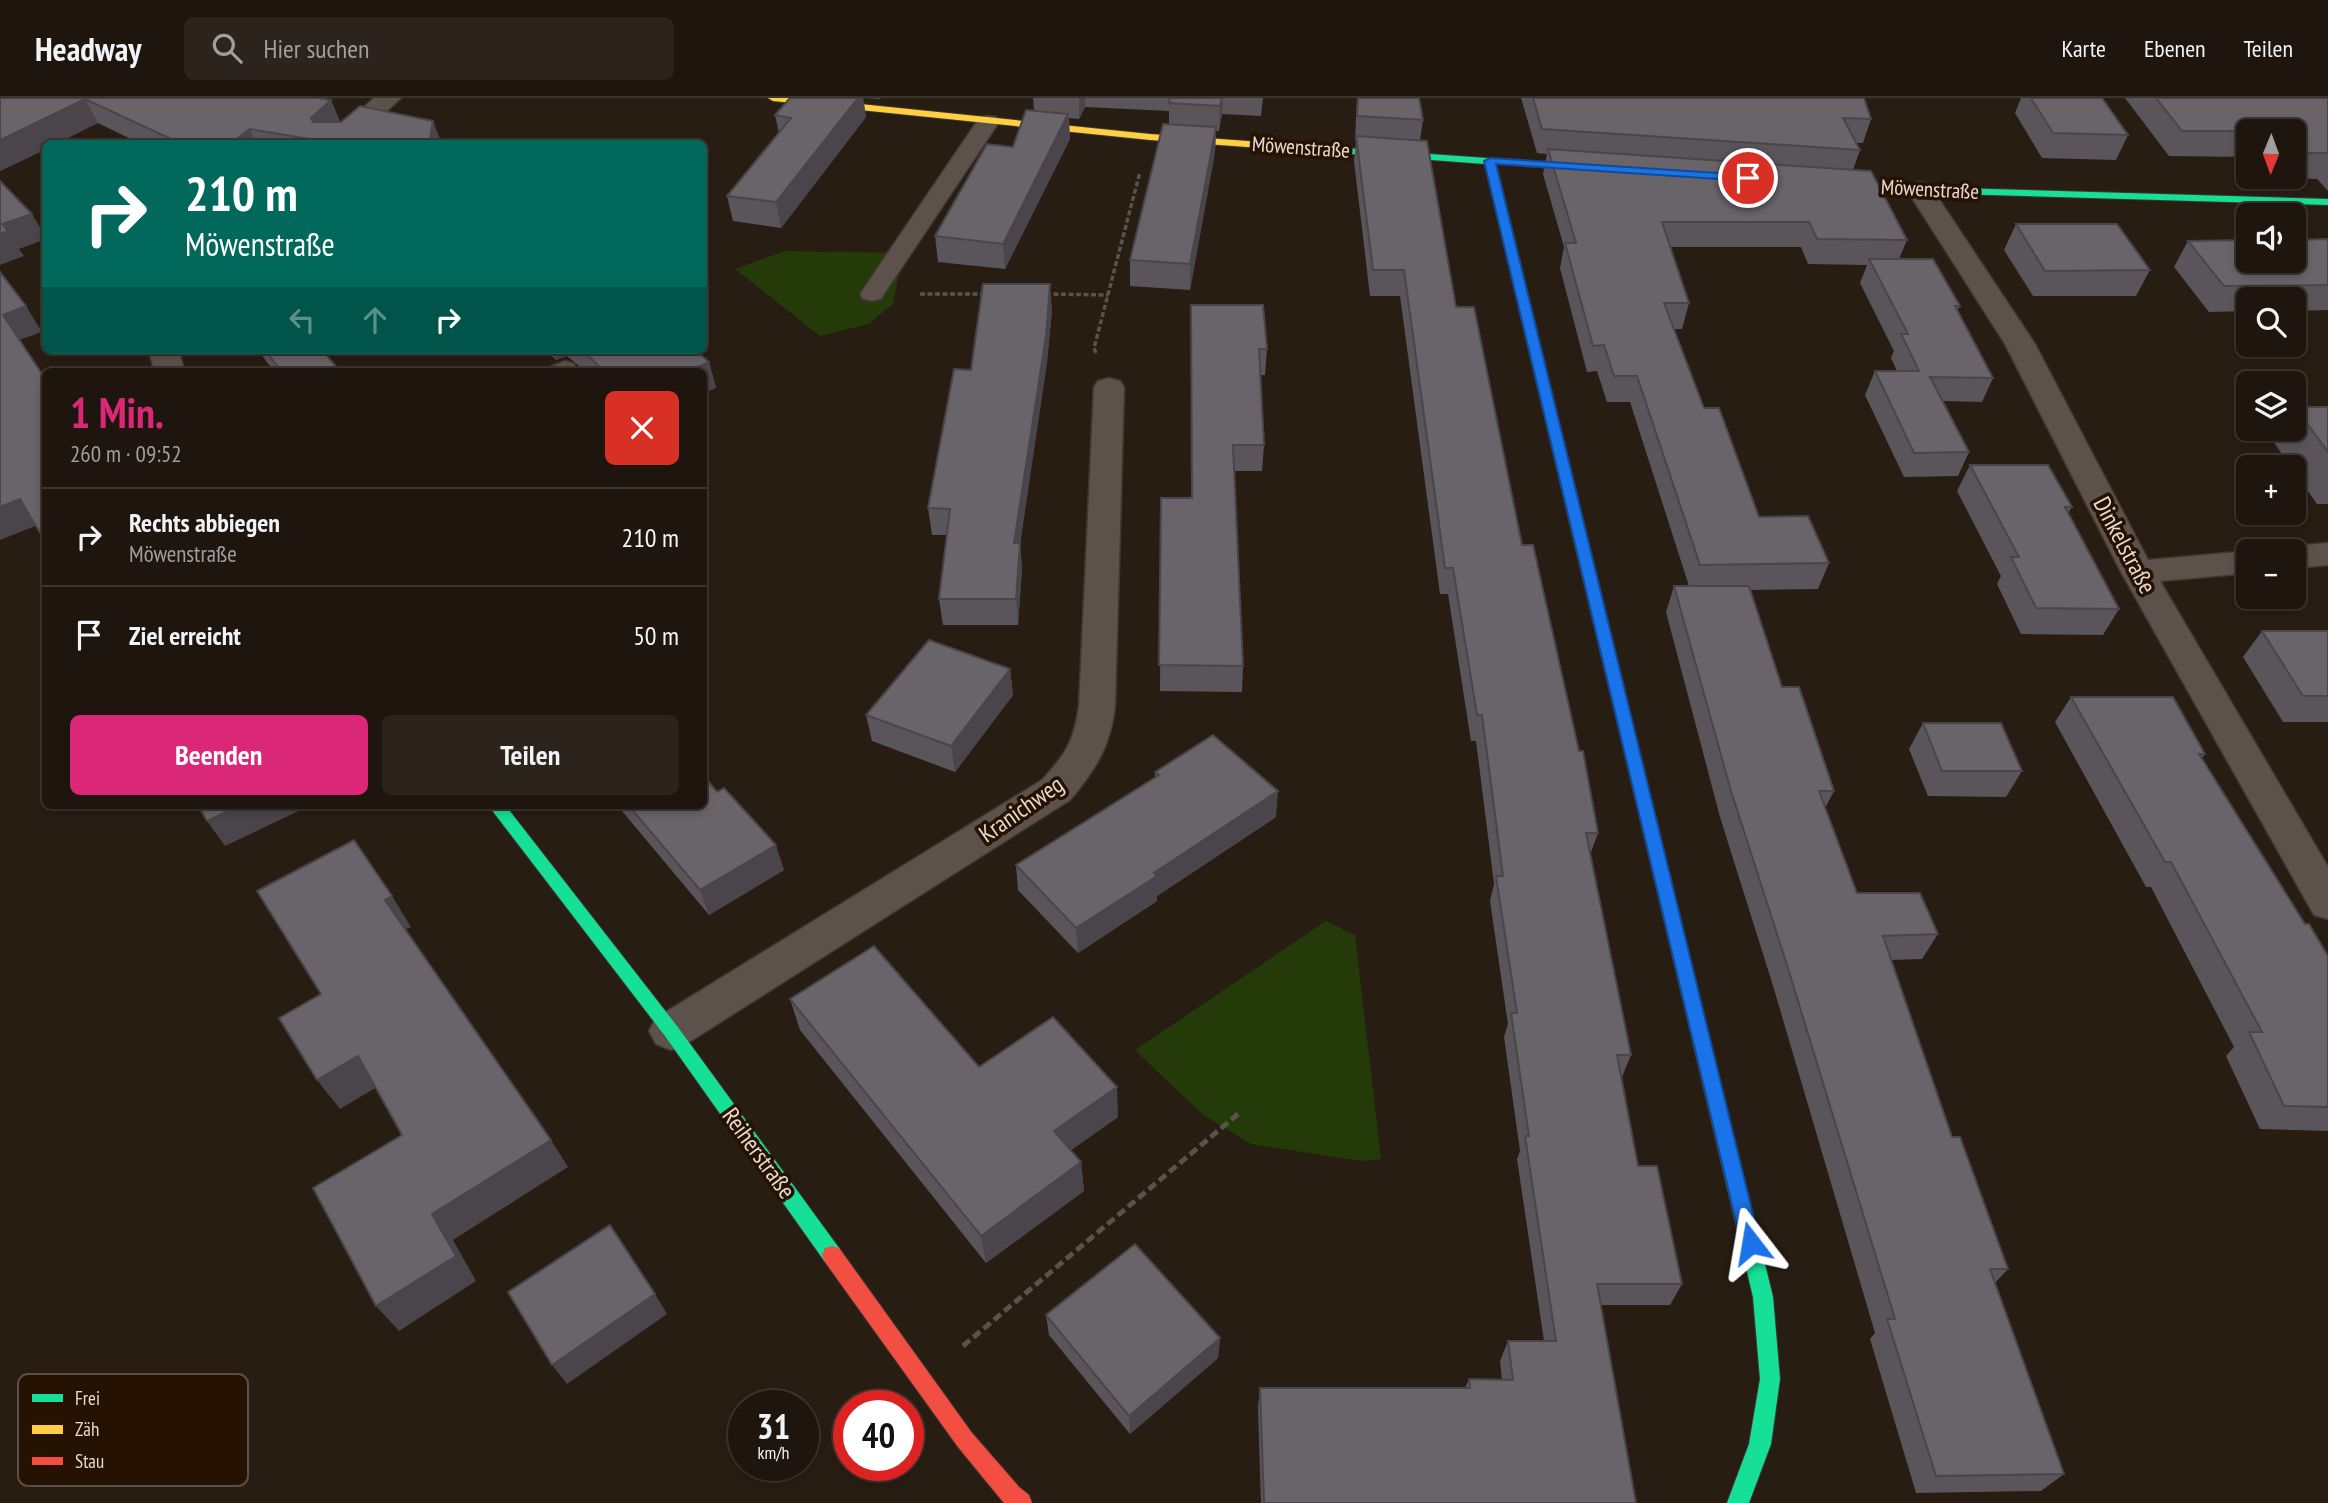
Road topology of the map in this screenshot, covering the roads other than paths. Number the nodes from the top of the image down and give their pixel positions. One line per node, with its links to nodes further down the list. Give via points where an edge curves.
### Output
1 (389, 98): 4 (street)
2 (773, 98): 3 (street, Möwenstraße)
3 (988, 121): 5 (street, Möwenstraße); 10 (lane)
4 (340, 140)
5 (1490, 161): 6 (street, Möwenstraße); 20 (street, via 1763,1297 1770,1379 1760,1444)
6 (1611, 169)
7 (1813, 182): 8 (street, Möwenstraße)
8 (1920, 190): 9 (street, Möwenstraße); 15 (street, Dinkelstraße, via 2020,344)
9 (2328, 201)
10 (872, 294)
11 (1109, 387): 18 (street, Kranichweg, via 1097,706 1094,736 1083,760 1056,790)
12 (2328, 554): 13 (street)
13 (2306, 556)
14 (2236, 563): 15 (street)
15 (2138, 572): 17 (street, Dinkelstraße)
16 (498, 809): 18 (street, Reiherstraße)
17 (2328, 903)
18 (671, 1031): 19 (street, Reiherstraße, via 965,1440)
19 (1021, 1503)
20 (1738, 1503)

